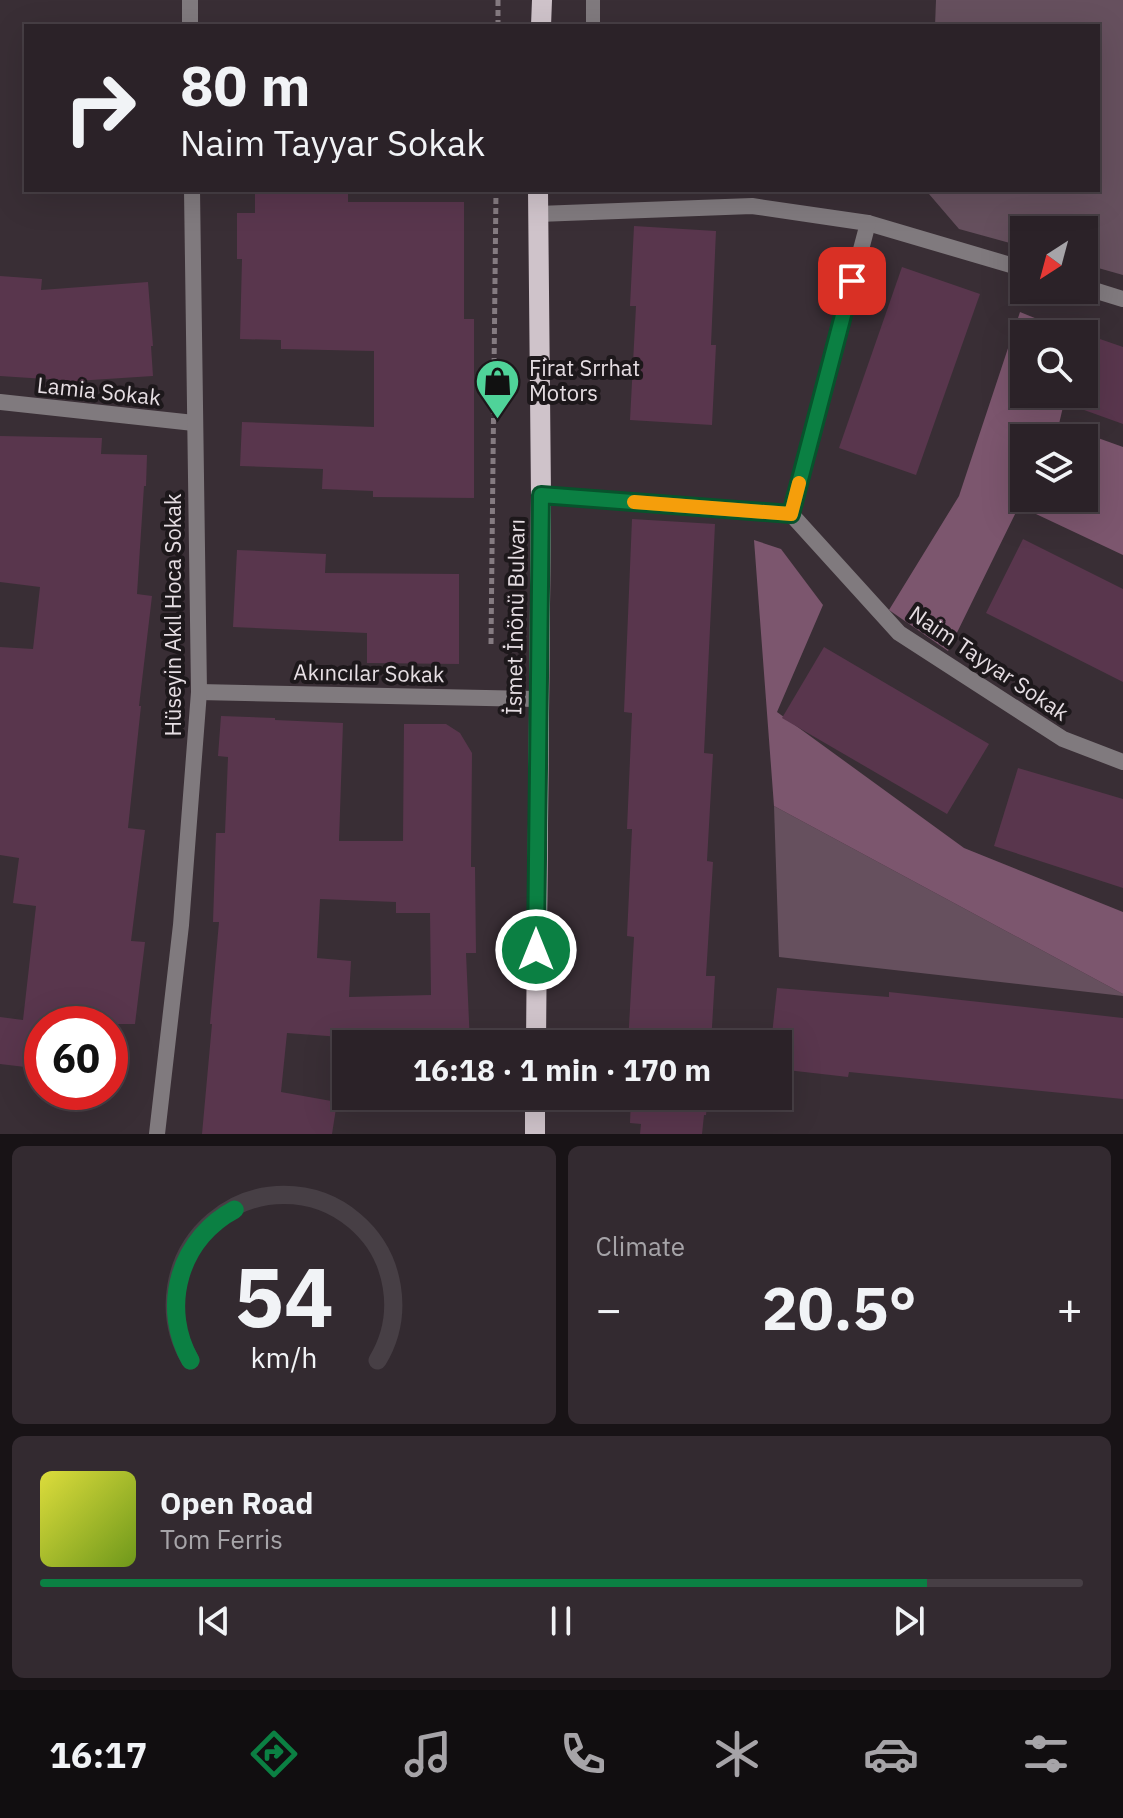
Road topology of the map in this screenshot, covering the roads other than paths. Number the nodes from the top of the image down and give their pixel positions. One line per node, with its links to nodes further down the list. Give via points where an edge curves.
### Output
1 (190, 0): 4 (street)
2 (542, 0): 5 (main road)
3 (593, 0): 6 (lane)
4 (190, 24)
5 (541, 24)
6 (593, 24)
7 (192, 192): 15 (street, Hüseyin Akıl Hoca Sokak)
8 (538, 192): 9 (main road, İsmet İnönü Bulvarı)
9 (538, 214): 10 (street, via 752,206); 16 (main road, İsmet İnönü Bulvarı)
10 (868, 223): 11 (street); 17 (street)
11 (1010, 265)
12 (1098, 291): 13 (street)
13 (1123, 299)
14 (0, 402): 15 (street, Lamia Sokak)
15 (194, 423): 18 (street, Hüseyin Akıl Hoca Sokak)
16 (541, 495): 17 (street); 19 (main road, İsmet İnönü Bulvarı)
17 (791, 514): 20 (street, Naim Tayyar Sokak, via 899,633 1063,739)
18 (199, 692): 19 (street, Akıncılar Sokak); 23 (street, Hüseyin Akıl Hoca Sokak, via 181,925)
19 (538, 699): 21 (main road, İsmet İnönü Bulvarı)
20 (1123, 762)
21 (536, 1030)
22 (535, 1110): 24 (main road)
23 (157, 1134)
24 (535, 1134)

